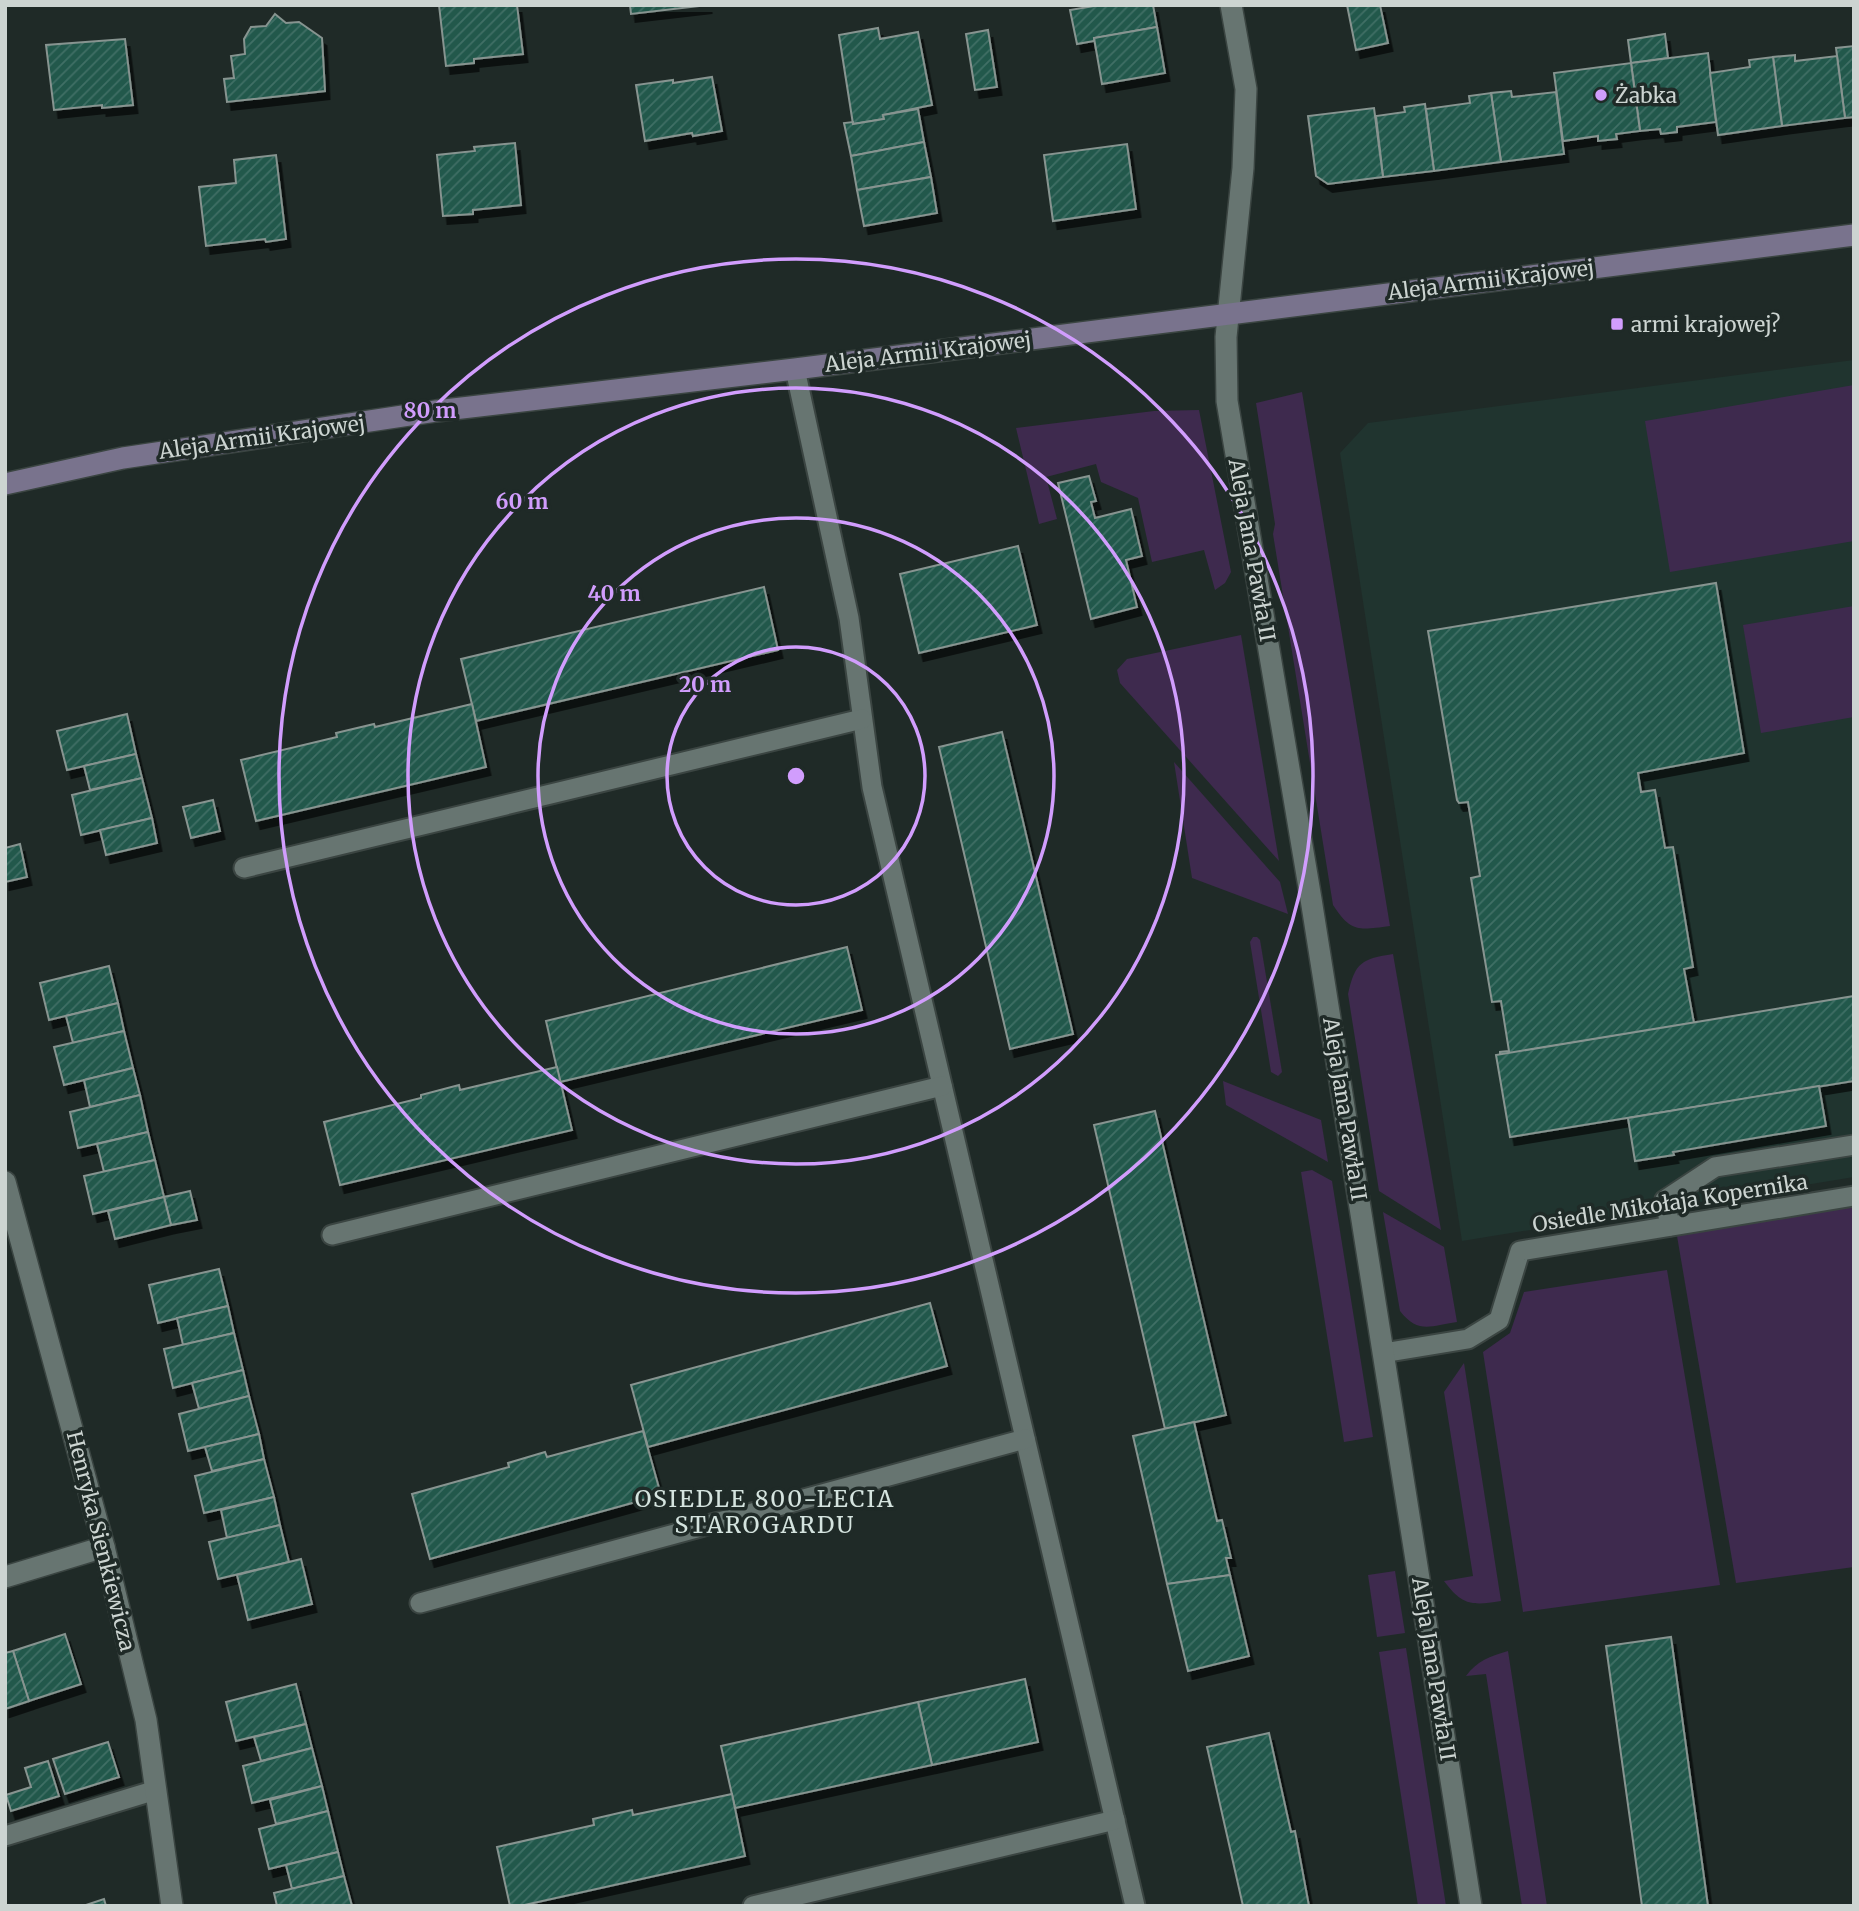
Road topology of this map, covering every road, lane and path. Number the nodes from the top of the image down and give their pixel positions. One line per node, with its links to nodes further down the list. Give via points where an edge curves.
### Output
1 (1231, 5): 3 (street, Aleja Jana Pawła II, via 1246,89)
2 (1854, 235): 3 (main road, Aleja Armii Krajowej)
3 (1228, 313): 4 (main road, Aleja Armii Krajowej); 14 (street, Aleja Jana Pawła II, via 1225,383 1229,414)
4 (795, 369): 5 (main road, Aleja Armii Krajowej, via 436,411 123,458); 6 (lane, via 849,618)
5 (5, 484)
6 (862, 719): 7 (lane); 8 (lane, via 872,787)
7 (244, 868)
8 (942, 1086): 13 (lane); 15 (lane)
9 (1854, 1145): 12 (lane, via 1715,1167 1665,1200)
10 (5, 1182): 16 (street, Henryka Sienkiewicza)
11 (1854, 1196): 12 (lane, Osiedle Mikołaja Kopernika)
12 (1670, 1226): 14 (lane, Osiedle Mikołaja Kopernika, via 1520,1251 1499,1320 1468,1339)
13 (332, 1235)
14 (1383, 1353): 25 (street, Aleja Jana Pawła II)
15 (1025, 1438): 18 (lane); 20 (lane)
16 (104, 1547): 17 (street); 19 (street, Henryka Sienkiewicza, via 146,1720)
17 (5, 1577)
18 (420, 1603)
19 (156, 1790): 21 (lane); 22 (street, Henryka Sienkiewicza)
20 (1115, 1820): 23 (lane); 24 (lane)
21 (5, 1836)
22 (172, 1906)
23 (753, 1906)
24 (1135, 1906)
25 (1471, 1906)

